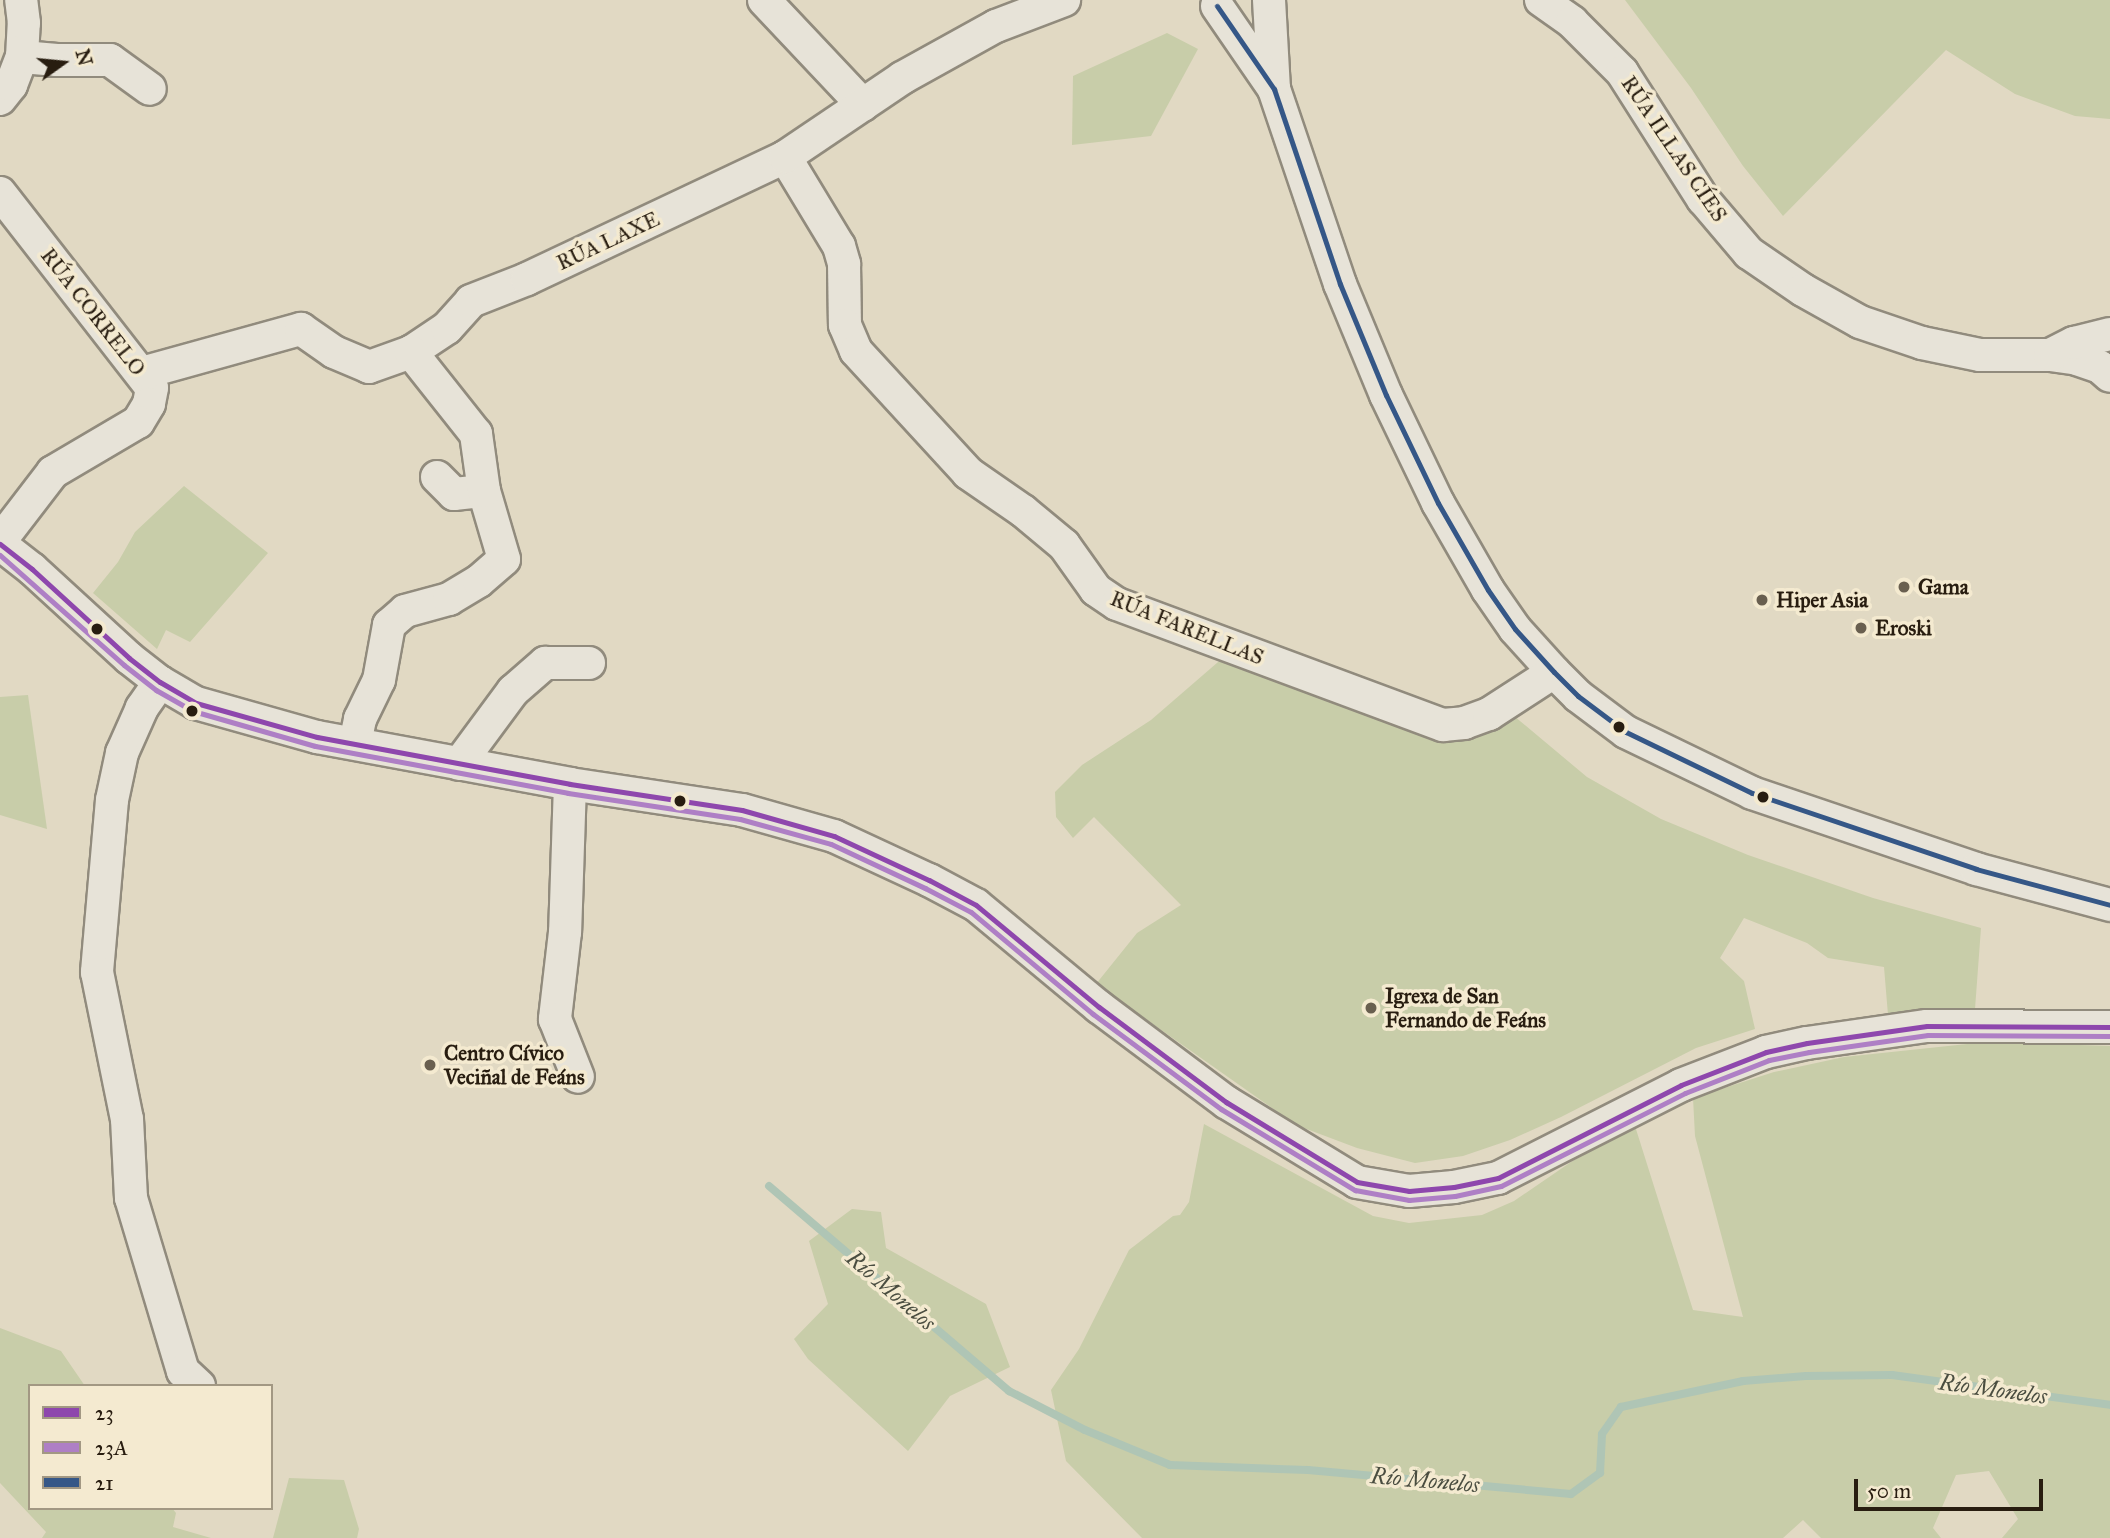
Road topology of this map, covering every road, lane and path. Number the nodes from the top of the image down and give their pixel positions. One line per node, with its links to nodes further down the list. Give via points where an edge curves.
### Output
1 (21, 0): 8 (street)
2 (764, 0): 12 (street)
3 (1063, 0): 12 (street, RÚA LAXE, via 996,26)
4 (1250, 0): 7 (street, via 1234,6)
5 (1269, 0): 10 (street)
6 (1541, 0): 17 (street, RÚA ILLAS CÍES, via 1572,22 1622,72 1703,199 1749,253 1860,322 1922,343 1980,355)
7 (1210, 3): 10 (street)
8 (22, 57): 9 (street, via 110,60); 11 (street)
9 (150, 89)
10 (1275, 89): 24 (street, via 1340,284 1386,396 1438,503 1488,590)
11 (0, 99)
12 (863, 105): 13 (street, RÚA LAXE)
13 (785, 157): 16 (street, RÚA LAXE, via 471,301 447,328); 24 (street, RÚA FARELLAS, via 839,246 844,264 845,325 856,351 968,473 1064,545 1096,590 1117,604 1443,726 1489,714)
14 (0, 193): 18 (street, RÚA CORRELO)
15 (2110, 334): 17 (street, RÚA ILLAS CÍES)
16 (411, 352): 18 (street, RÚA LAXE, via 369,367 334,352 301,329); 21 (street, via 476,435)
17 (2050, 355): 19 (street, RÚA ILLAS CÍES, via 2100,367)
18 (142, 373): 22 (street, RÚA CORRELO, via 152,388 138,422 53,472)
19 (2110, 376)
20 (437, 477): 21 (street, via 454,494)
21 (484, 491): 26 (street, via 504,559 449,599 405,611 389,625 379,680 360,719)
22 (0, 542): 25 (street)
23 (589, 663): 27 (street, via 545,663 513,691)
24 (1554, 672): 29 (street, via 1626,732 1752,793 1976,869)
25 (160, 682): 26 (street, via 196,703); 32 (street, via 142,708 122,753 112,800 97,972 127,1119 131,1198 183,1371)
26 (355, 743): 27 (street)
27 (459, 764): 28 (street)
28 (570, 784): 30 (street, via 742,810 834,835 929,880 976,905 1099,1007 1226,1102 1357,1182 1409,1191 1499,1178 1681,1085 1766,1052 1807,1042 1927,1026); 31 (street, via 565,932 555,1019)
29 (2110, 905)
30 (2110, 1027)
31 (578, 1077)
32 (197, 1384)

